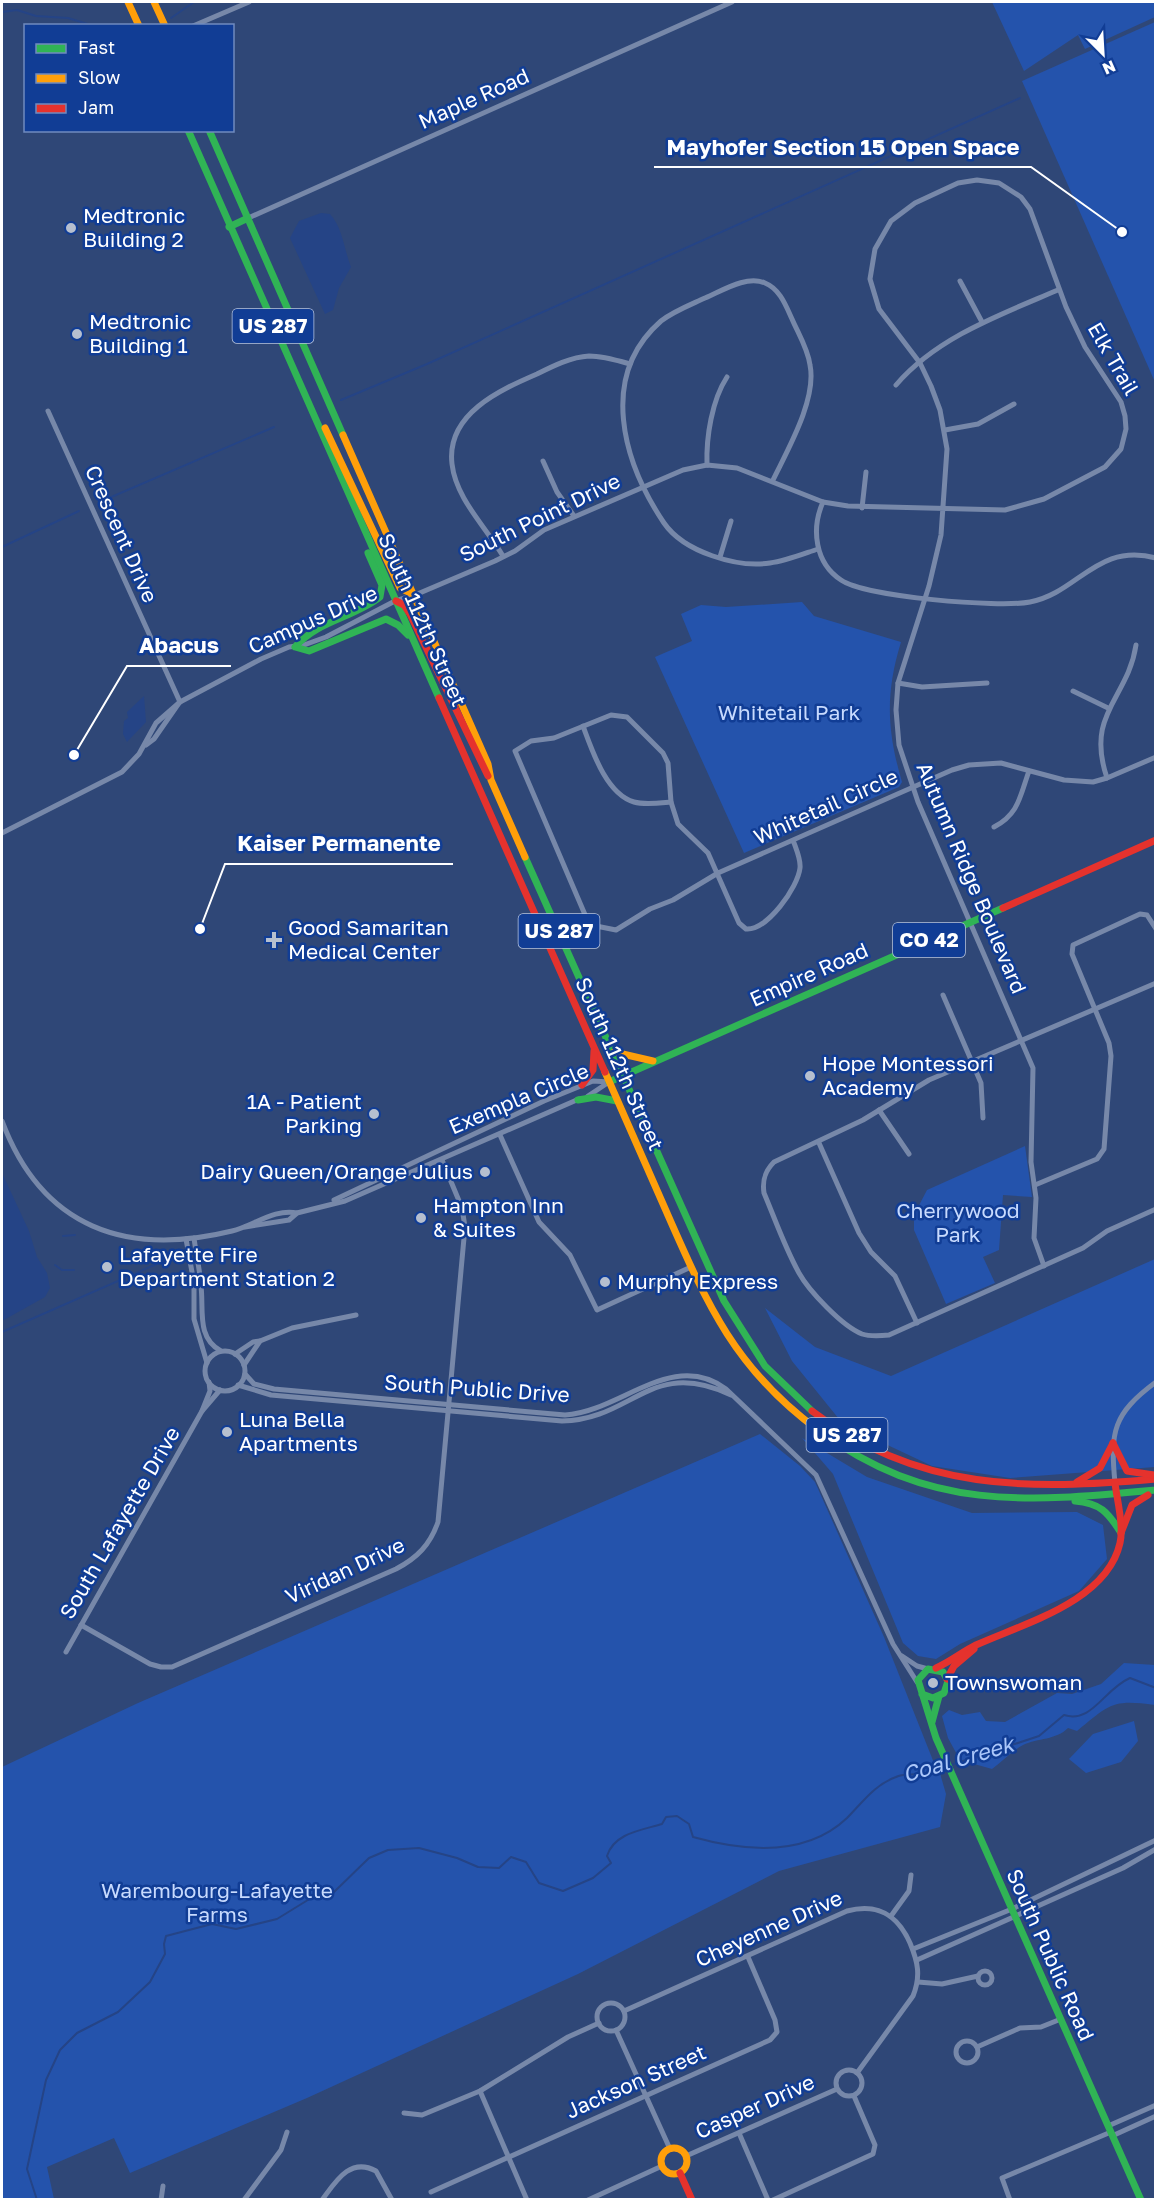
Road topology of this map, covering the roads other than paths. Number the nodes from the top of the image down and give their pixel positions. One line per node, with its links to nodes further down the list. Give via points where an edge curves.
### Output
1 (128, 2): 5 (main road)
2 (154, 2): 6 (main road)
3 (249, 2): 7 (street)
4 (732, 2): 10 (street, Maple Road)
5 (138, 24)
6 (164, 24)
7 (198, 24)
8 (189, 132): 11 (main road, South 112th Street / US 287)
9 (210, 132): 10 (main road, South 112th Street / US 287)
10 (246, 219): 11 (main road, Maple Road); 37 (main road, South 112th Street / US 287)
11 (229, 226): 21 (main road, South 112th Street / US 287)
12 (960, 280): 14 (street)
13 (1058, 290): 14 (street); 15 (street, Elk Trail, via 1030,208 1009,188 977,180 958,183 915,203 891,221 874,249 871,264 879,309); 30 (street, Elk Trail, via 1085,347 1122,403 1126,429 1121,448 1105,466 1025,506 1005,510)
14 (982, 322): 15 (street)
15 (920, 363): 18 (street); 22 (street, Autumn Ridge Boulevard)
16 (630, 364): 26 (street, via 648,334 674,313 746,282 773,287 808,356 812,380 799,422); 27 (street, via 623,387 623,426); 34 (street, via 589,356 559,364 493,395 461,426 452,452 455,479)
17 (727, 377): 24 (street, via 710,429)
18 (896, 385)
19 (1014, 404): 22 (street, via 978,424)
20 (48, 411): 46 (street, Crescent Drive)
21 (320, 425): 37 (main road, via 331,438 400,588); 39 (main road, South 112th Street / US 287); 42 (main road, via 318,432 382,591 376,600 312,631)
22 (945, 430): 30 (street, Autumn Ridge Boulevard)
23 (543, 461): 31 (street, via 557,492)
24 (707, 465): 26 (street, South Point Drive, via 737,468); 27 (street, South Point Drive)
25 (866, 472): 29 (street)
26 (773, 480): 28 (street, South Point Drive)
27 (644, 485): 31 (street, South Point Drive); 35 (street, via 672,532 692,546)
28 (823, 502): 29 (street, South Point Drive); 33 (street, via 817,521)
29 (862, 508): 30 (street, South Point Drive)
30 (944, 510): 38 (street, Autumn Ridge Boulevard)
31 (574, 516): 34 (street, South Point Drive)
32 (731, 521): 35 (street)
33 (818, 549): 35 (street, via 771,563 736,562); 38 (street, via 832,573 849,585)
34 (504, 556): 37 (street, South Point Drive)
35 (720, 557)
36 (1155, 558): 38 (street, via 1134,555 1100,562 1053,594 1029,602 970,603)
37 (415, 595): 39 (street, South Point Drive); 52 (main road, South 112th Street / US 287, via 488,764)
38 (925, 598): 43 (street, Autumn Ridge Boulevard)
39 (395, 601): 40 (main road, South 112th Street / US 287); 42 (street, Campus Drive, via 326,637); 52 (main road, via 410,614)
40 (414, 643): 42 (main road, via 398,624 386,619 309,651); 66 (main road, South 112th Street / US 287)
41 (1136, 645): 47 (street, via 1133,666)
42 (295, 647): 46 (street, Campus Drive)
43 (898, 683): 44 (street, via 935,687); 53 (street, Autumn Ridge Boulevard, via 898,735)
44 (987, 683)
45 (1072, 691): 47 (street)
46 (180, 702): 56 (street, via 154,739 112,779)
47 (1108, 708): 51 (street, via 1101,744)
48 (583, 726): 54 (street, via 596,764 622,794 632,801); 54 (street, Whitetail Circle, via 619,715 640,728 667,760); 59 (street, Whitetail Circle, via 554,738 531,741 516,748 514,754 586,917 596,926 616,930)
49 (1155, 757): 51 (street, Whitetail Circle)
50 (1029, 771): 51 (street, Whitetail Circle, via 1078,782); 53 (street, Whitetail Circle, via 1001,763 969,765); 55 (street, via 1014,812)
51 (1107, 778)
52 (491, 780): 67 (main road, South 112th Street / US 287)
53 (912, 788): 57 (street, Whitetail Circle); 60 (street, Autumn Ridge Boulevard)
54 (671, 802): 59 (street, Whitetail Circle, via 678,824 708,853)
55 (994, 827)
56 (2, 833)
57 (793, 840): 59 (street, Whitetail Circle); 59 (street, via 800,871 771,919 757,927 746,929 741,925)
58 (1155, 840): 60 (main road, Empire Road / CO 42)
59 (718, 873)
60 (970, 922): 65 (street, Autumn Ridge Boulevard); 68 (main road, Empire Road / CO 42)
61 (1155, 930): 64 (street, via 1147,915 1140,914 1073,945 1072,954)
62 (1155, 983): 64 (street)
63 (944, 995): 69 (street)
64 (1096, 1009): 65 (street); 82 (street, via 1111,1056 1104,1149 1097,1159)
65 (1021, 1038): 69 (street); 82 (street, Autumn Ridge Boulevard, via 1034,1080 1031,1162)
66 (594, 1048): 71 (main road, South 112th Street / US 287); 72 (main road, via 593,1070)
67 (614, 1052): 68 (main road); 70 (main road, South 112th Street / US 287)
68 (656, 1061): 70 (main road, Empire Road / CO 42)
69 (972, 1061): 75 (street, via 914,1087); 76 (street, via 983,1094)
70 (624, 1075): 71 (main road, Empire Road / CO 42); 106 (main road, South 112th Street / US 287, via 723,1298 765,1365 797,1398 860,1443 921,1470 989,1485)
71 (609, 1082): 72 (street, Exempla Circle); 73 (street, Exempla Circle); 74 (main road, South 112th Street / US 287)
72 (582, 1085): 83 (street, Exempla Circle)
73 (578, 1100): 74 (main road, via 596,1097); 78 (street, Exempla Circle)
74 (617, 1101): 88 (main road, South 112th Street / US 287)
75 (879, 1110): 79 (street); 80 (street)
76 (983, 1118)
77 (2, 1121): 86 (street, Exempla Circle, via 14,1149 41,1190 88,1226 140,1240)
78 (500, 1135): 81 (street, Exempla Circle); 88 (street, via 539,1222 570,1255 597,1310)
79 (819, 1143): 90 (street, via 862,1238 895,1276); 90 (street, via 774,1162 763,1184 799,1272 815,1294 850,1328 861,1333 889,1335)
80 (909, 1154)
81 (442, 1160): 83 (street, Exempla Circle, via 345,1201); 101 (street, Viridan Drive, via 465,1222)
82 (1035, 1185): 87 (street, Autumn Ridge Boulevard, via 1034,1238)
83 (328, 1203): 85 (street, Exempla Circle, via 297,1213 274,1214 245,1227)
84 (1155, 1209): 87 (street)
85 (194, 1238): 86 (street, Exempla Circle); 92 (street, via 204,1328 212,1345)
86 (186, 1239): 94 (street, via 194,1283 194,1319)
87 (1044, 1266): 90 (street)
88 (691, 1267): 109 (main road, South 112th Street / US 287, via 717,1322 757,1378 791,1411 831,1441 886,1472 926,1486 998,1499)
89 (356, 1315): 91 (street, via 292,1328)
90 (917, 1323)
91 (260, 1341): 93 (street); 95 (street)
92 (221, 1352): 93 (street); 94 (street)
93 (236, 1354): 95 (street)
94 (207, 1363): 97 (street)
95 (244, 1365): 96 (street)
96 (245, 1374): 99 (street); 101 (street, South Public Drive, via 254,1384 265,1388)
97 (209, 1382): 100 (street); 102 (street, South Lafayette Drive, via 210,1391)
98 (1155, 1382): 103 (street, via 1122,1415)
99 (238, 1385): 100 (street); 101 (street, South Public Drive, via 271,1395)
100 (220, 1390): 102 (street, South Lafayette Drive)
101 (448, 1408): 111 (street, Viridan Drive, via 438,1522 434,1535 413,1560 172,1667 150,1664); 114 (street, South Public Drive, via 576,1414 656,1381 682,1375 715,1382 800,1456 816,1475)
102 (202, 1411): 111 (street, South Lafayette Drive)
103 (1113, 1443): 104 (main road, via 1127,1471); 105 (street); 106 (main road, via 1102,1468)
104 (1155, 1477): 105 (main road, US 287)
105 (1115, 1483): 106 (main road, South 112th Street / US 287); 108 (main road)
106 (1068, 1485)
107 (1155, 1491): 108 (main road, US 287); 110 (main road, via 1140,1497 1128,1509)
108 (1117, 1493): 109 (main road, South 112th Street / US 287); 110 (main road)
109 (1045, 1500): 110 (main road, via 1096,1503 1107,1509)
110 (1121, 1533): 112 (main road, via 1111,1567 1093,1589)
111 (81, 1625): 113 (street, South Lafayette Drive)
112 (980, 1643): 115 (main road); 116 (main road)
113 (66, 1652)
114 (902, 1656): 115 (street, via 917,1666); 117 (street)
115 (931, 1668): 116 (main road); 117 (main road, via 920,1674)
116 (947, 1678): 119 (main road, via 947,1688)
117 (918, 1683): 118 (main road)
118 (922, 1694): 119 (main road, via 930,1698); 120 (main road, South Public Road)
119 (939, 1696): 120 (main road)
120 (932, 1722): 124 (main road, South Public Road, via 942,1755)
121 (1155, 1840): 124 (street)
122 (1155, 1849): 126 (street, via 1123,1868)
123 (911, 1875): 125 (street, via 909,1891)
124 (1012, 1908): 126 (main road, South Public Road); 127 (street)
125 (891, 1916): 127 (street); 128 (street, Cheyenne Drive, via 873,1908 847,1911)
126 (1016, 1917): 129 (street); 133 (main road, South Public Road)
127 (913, 1949): 129 (street)
128 (748, 1957): 132 (street, Cheyenne Drive); 140 (street, Jackson Street, via 776,2020 777,2032 770,2040)
129 (917, 1960): 131 (street)
130 (978, 1976): 131 (street, via 942,1984)
131 (918, 1982): 137 (street, via 913,1996)
132 (624, 2011): 134 (street, via 607,2004 598,2012); 135 (street, via 624,2022)
133 (1061, 2019): 136 (street, via 1041,2027 1020,2028); 145 (main road, South Public Road)
134 (598, 2023): 135 (street, via 608,2031); 139 (street)
135 (616, 2030): 140 (street)
136 (977, 2047): 136 (street, via 970,2041 960,2043 957,2057 964,2063 974,2061)
137 (856, 2073): 138 (street, via 841,2072 836,2078); 141 (street, via 861,2086)
138 (837, 2089): 141 (street, via 842,2095); 147 (street, Casper Drive)
139 (480, 2091): 143 (street, via 422,2115); 150 (street)
140 (646, 2096): 148 (street); 150 (street, Jackson Street)
141 (854, 2096): 165 (street, via 875,2151)
142 (1155, 2105): 145 (street)
143 (404, 2113)
144 (1155, 2116): 145 (street)
145 (1110, 2131): 166 (street, via 1002,2178); 167 (main road, South Public Road)
146 (287, 2132): 157 (street, via 281,2150)
147 (739, 2133): 149 (street, Casper Drive); 164 (street)
148 (670, 2149): 149 (main road, via 681,2150); 151 (main road, via 662,2156)
149 (686, 2156): 152 (main road, via 687,2164)
150 (509, 2157): 155 (street, Jackson Street); 161 (street)
151 (662, 2166): 152 (main road, via 671,2174); 162 (street)
152 (680, 2173): 163 (main road)
153 (163, 2186): 156 (street)
154 (329, 2189): 158 (street); 159 (street); 160 (street, via 345,2171 360,2165 376,2171)
155 (431, 2192)
156 (161, 2199)
157 (244, 2199)
158 (322, 2199)
159 (328, 2199)
160 (392, 2199)
161 (527, 2199)
162 (588, 2199)
163 (692, 2199)
164 (768, 2199)
165 (773, 2199)
166 (1010, 2199)
167 (1141, 2199)

